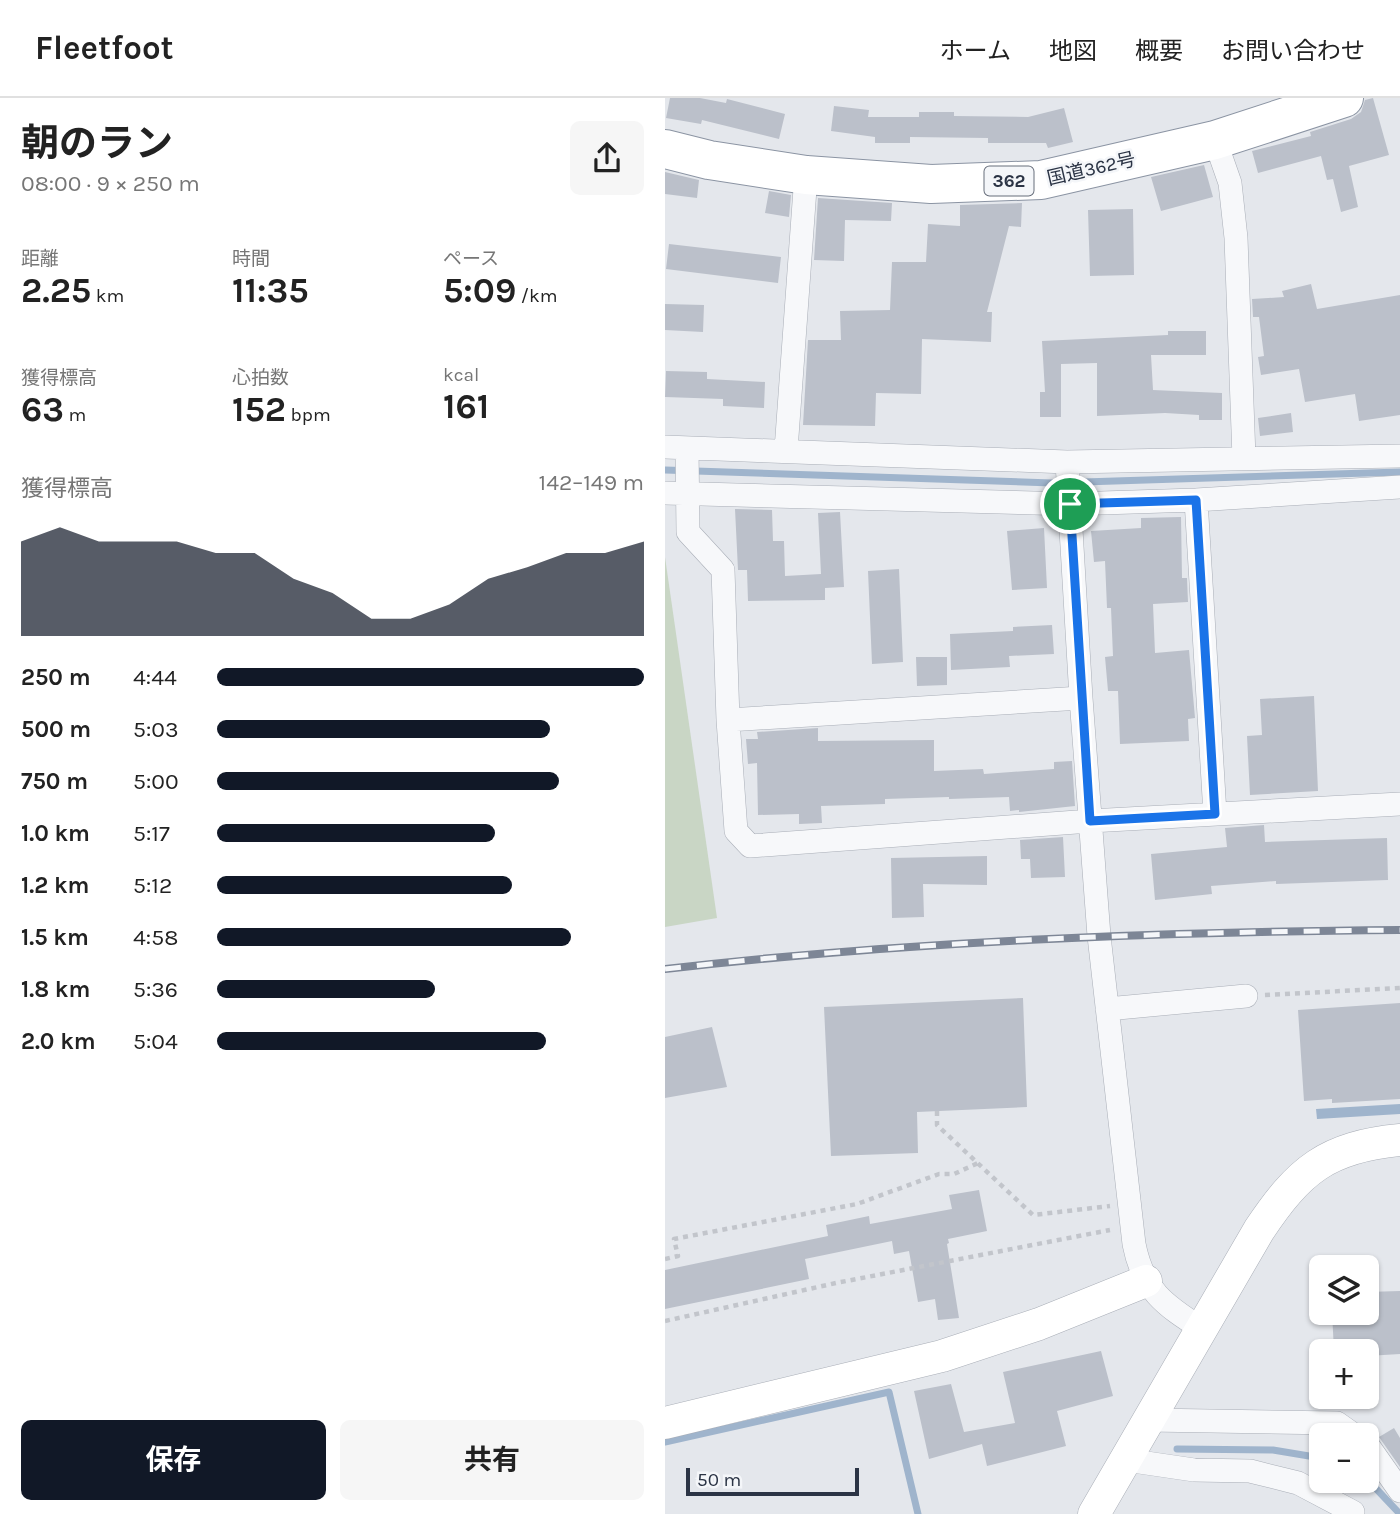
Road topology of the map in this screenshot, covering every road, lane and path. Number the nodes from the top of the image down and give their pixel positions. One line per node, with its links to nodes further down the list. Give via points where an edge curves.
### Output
1 (1344, 98): 2 (highway, 国道362号 / 362)
2 (1215, 140): 4 (highway, 国道362号 / 362, via 1041,180 931,184); 8 (street, via 1230,183 1236,238)
3 (665, 149): 4 (highway, 国道362号 / 362)
4 (806, 175): 6 (street)
5 (676, 447): 6 (street); 11 (street)
6 (786, 450): 9 (street)
7 (1400, 456): 8 (street)
8 (1244, 458): 9 (street)
9 (1067, 462): 13 (street)
10 (1400, 487): 12 (street)
11 (676, 494): 13 (street); 15 (street, via 688,532 723,570)
12 (1196, 500): 13 (street); 17 (street)
13 (1070, 504): 14 (street)
14 (1081, 698): 15 (street); 18 (street)
15 (728, 720): 18 (street, via 737,831 750,846)
16 (1400, 804): 17 (street)
17 (1215, 814): 18 (street)
18 (1090, 821): 21 (street)
19 (1400, 988): 20 (path)
20 (1246, 996): 21 (street)
21 (1107, 1009): 25 (street)
22 (937, 1111): 24 (path, via 937,1125)
23 (1400, 1140): 30 (street, via 1333,1154 1305,1173 1269,1215)
24 (978, 1163): 25 (path, via 1033,1215); 27 (path, via 857,1203 674,1239 678,1256)
25 (1129, 1203): 26 (street)
26 (1132, 1226): 28 (street, via 1137,1262); 29 (path)
27 (665, 1259)
28 (1146, 1281): 30 (street, via 1167,1307); 32 (street, via 942,1356)
29 (665, 1321)
30 (1202, 1329): 31 (street)
31 (1149, 1420): 33 (street); 34 (street)
32 (665, 1423)
33 (1337, 1423)
34 (1126, 1460): 37 (street, via 1194,1470 1250,1471 1298,1483); 38 (street)
35 (1379, 1461): 36 (street)
36 (1400, 1491)
37 (1353, 1512)
38 (1094, 1514)

